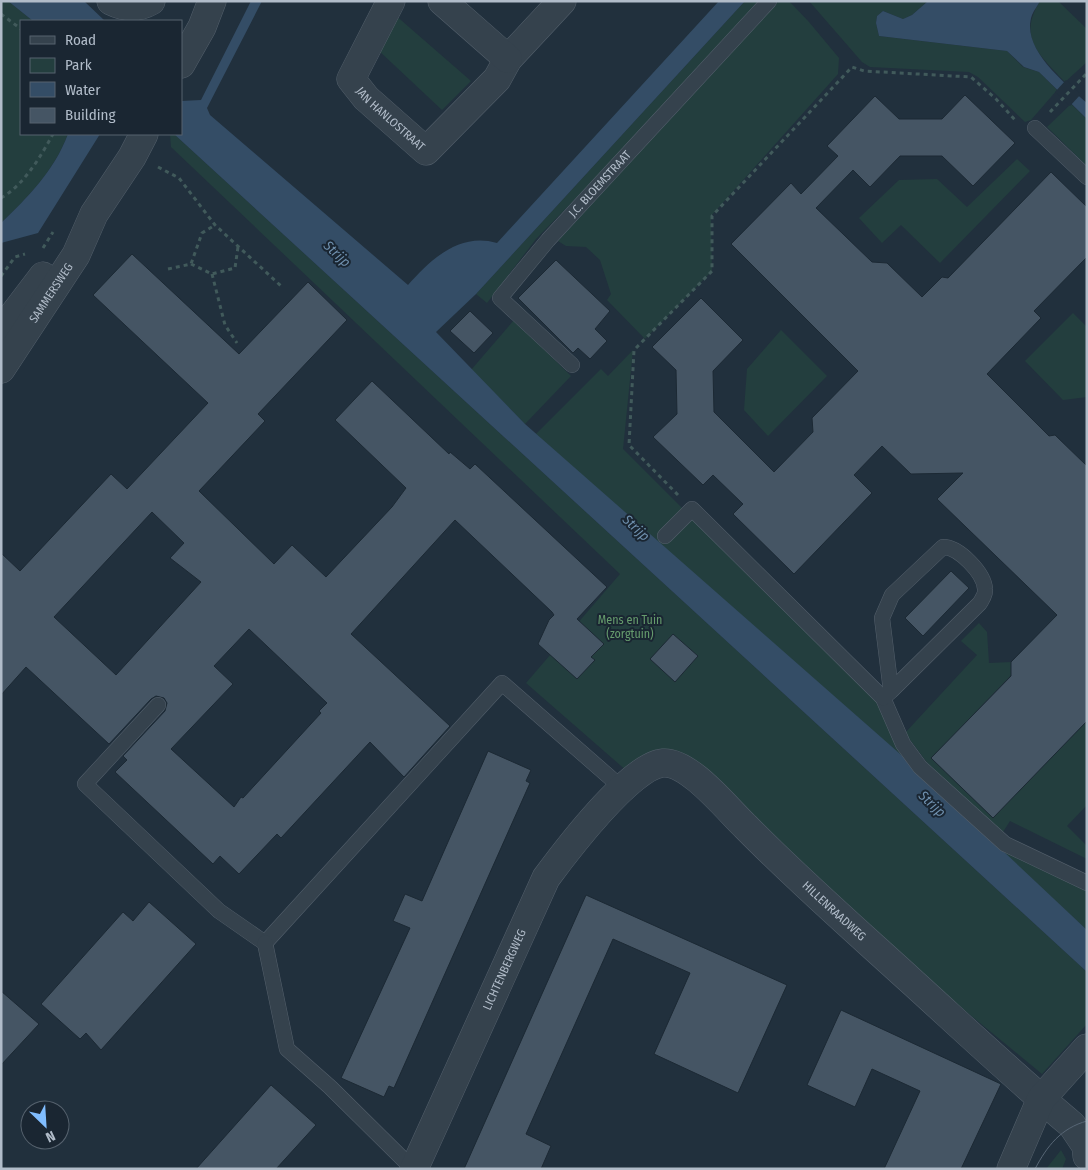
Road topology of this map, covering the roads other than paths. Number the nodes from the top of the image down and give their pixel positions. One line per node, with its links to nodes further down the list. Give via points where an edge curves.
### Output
1 (111, 1): 2 (street, via 121,6 140,7)
2 (151, 1)
3 (212, 1): 9 (street)
4 (391, 1): 8 (street, JAN HANLOSTRAAT, via 351,79 366,98 426,151 497,79)
5 (442, 1): 8 (street)
6 (562, 1): 8 (street, JAN HANLOSTRAAT)
7 (770, 1): 14 (lane, J.C. BLOEMSTRAAT, via 548,240 500,298)
8 (508, 59)
9 (182, 62)
10 (1035, 128): 12 (lane)
11 (143, 135): 13 (street, SAMMERSWEG, via 94,214 76,255)
12 (1087, 177)
13 (9, 326): 15 (street, SAMMERSWEG)
14 (572, 365)
15 (1, 369)
16 (665, 536): 17 (lane, via 692,509)
17 (887, 694): 17 (lane, via 980,604 986,591 983,578 951,547 943,547 892,595 882,618); 20 (lane, via 903,744 920,767 1005,844)
18 (158, 705): 21 (lane, via 85,784 219,911)
19 (622, 788): 21 (lane, via 502,683); 23 (street, HILLENRAADWEG, via 648,767 664,763 678,766 697,778 770,851); 25 (street, LICHTENBERGWEG, via 571,843 546,878)
20 (1087, 883)
21 (265, 943): 25 (lane, LICHTENBERGWEG, via 287,1049)
22 (1087, 1048): 23 (street)
23 (1040, 1098): 24 (street, HILLENRAADWEG, via 1081,1135); 26 (street)
24 (1087, 1156): 27 (street)
25 (414, 1169)
26 (1010, 1169)
27 (1084, 1169)

